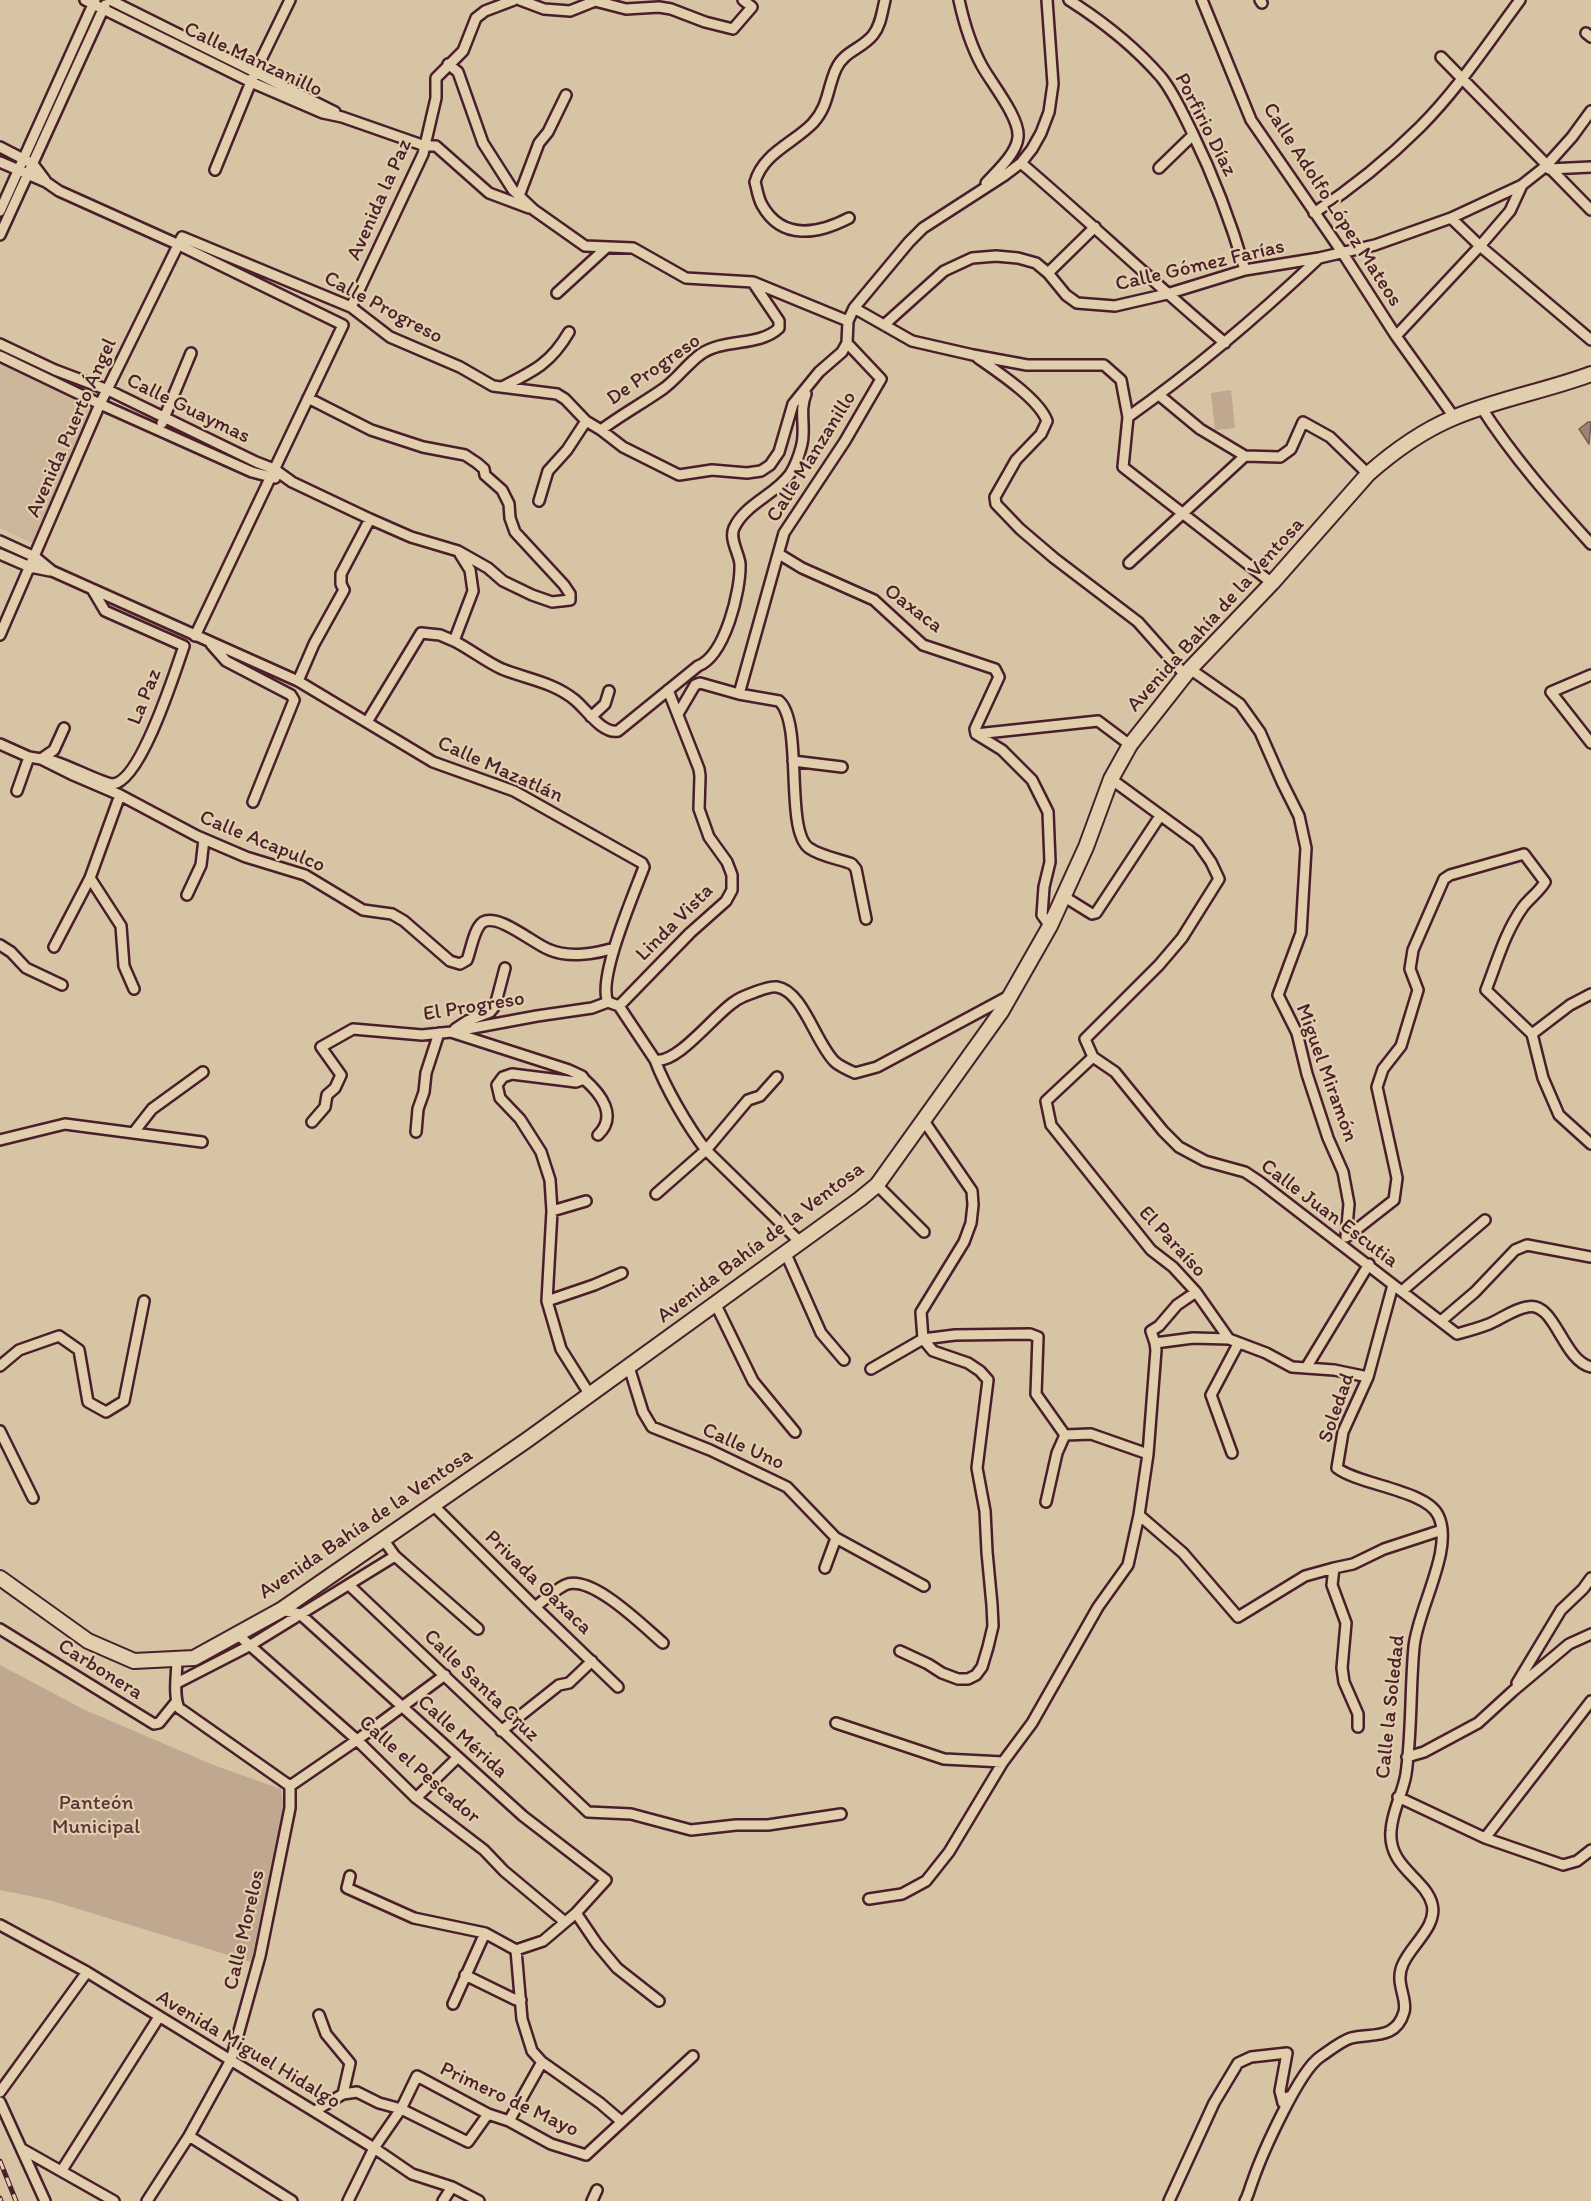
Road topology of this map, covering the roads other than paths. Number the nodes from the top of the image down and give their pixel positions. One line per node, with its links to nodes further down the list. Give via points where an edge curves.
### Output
1 (290, 0): 15 (street)
2 (514, 0): 14 (street, Avenida la Paz, via 476,18 463,51)
3 (520, 0): 4 (street, via 544,9 570,11 595,1 626,9 659,7 733,29 752,7)
4 (743, 0)
5 (885, 0): 39 (street, via 874,34 849,52 836,69 823,110 811,125 767,160 755,182 760,203 782,226 817,231)
6 (959, 0): 33 (street, via 973,46 1016,124 1018,137 1012,152)
7 (1047, 0): 24 (street, via 1053,84 1049,112 1041,133)
8 (1069, 0): 19 (street, Porfirio Díaz, via 1091,14 1162,78)
9 (1202, 0): 38 (street, Calle Adolfo López Mateos, via 1251,120)
10 (1520, 0): 16 (street)
11 (91, 1): 12 (street, Calle Manzanillo); 22 (street)
12 (107, 3): 15 (street, Calle Manzanillo); 25 (street)
13 (1441, 57): 16 (street)
14 (448, 64): 20 (street, Avenida la Paz, via 436,78 436,98); 34 (street, via 458,72 483,143)
15 (253, 77): 20 (street, Calle Manzanillo, via 323,113); 29 (street)
16 (1461, 79): 28 (street); 38 (street, via 1422,126 1350,189)
17 (566, 95): 34 (street, via 539,143)
18 (1591, 111): 28 (street, Calle Gómez Farías)
19 (1193, 135): 27 (street); 48 (street, Porfirio Díaz, via 1219,189)
20 (425, 146): 35 (street, Calle Manzanillo, via 435,146 489,194); 53 (street, Avenida la Paz)
21 (0, 147): 22 (street, Calle Progreso)
22 (23, 158): 25 (street, Calle Progreso); 30 (street)
23 (0, 162): 30 (street, Calle Progreso)
24 (1021, 163): 33 (street); 41 (street)
25 (33, 164): 30 (street); 31 (street, Calle Progreso)
26 (1591, 166): 28 (street)
27 (1159, 168)
28 (1547, 168): 32 (street, Calle Gómez Farías); 36 (street)
29 (215, 170)
30 (24, 172): 31 (street, Calle Progreso); 37 (street); 42 (street)
31 (46, 182): 43 (street, Calle Progreso, via 59,191)
32 (1522, 185): 40 (street, Calle Gómez Farías); 44 (street, via 1510,211)
33 (977, 194): 54 (street, via 923,228)
34 (519, 196): 35 (street)
35 (534, 210): 45 (street, via 585,246)
36 (1591, 210)
37 (0, 211)
38 (1314, 213): 46 (street, Calle Adolfo López Mateos)
39 (849, 218)
40 (1451, 218): 44 (street); 46 (street, Calle Gómez Farías, via 1375,245)
41 (1095, 227): 49 (street); 52 (street)
42 (0, 235)
43 (179, 240): 53 (street, Calle Progreso); 69 (street, Avenida Puerto Ángel); 71 (street, Calle Progreso, via 343,325)
44 (1480, 246): 58 (street); 59 (street)
45 (606, 248): 50 (street, via 633,248 686,279); 51 (street)
46 (1342, 252): 47 (street, Calle Gómez Farías); 58 (street, Calle Adolfo López Mateos)
47 (1319, 258): 48 (street, Calle Gómez Farías); 60 (street)
48 (1245, 270): 52 (street, Calle Gómez Farías)
49 (1048, 273): 52 (street, Calle Gómez Farías, via 1066,296 1077,303 1115,306); 56 (street, Calle Gómez Farías, via 1036,263 1018,258 972,258 944,271)
50 (753, 282): 55 (street); 79 (street, De Progreso, via 779,321 773,334 702,353 664,388)
51 (557, 293)
52 (1167, 294): 60 (street)
53 (351, 307): 68 (street, Calle Progreso, via 390,337)
54 (854, 308): 55 (street); 56 (street)
55 (848, 321): 62 (street)
56 (884, 326): 64 (street, via 912,341)
57 (569, 332): 68 (street, via 558,352 531,373)
58 (1396, 336): 75 (street, Calle Adolfo López Mateos)
59 (1591, 340)
60 (1225, 343): 70 (street)
61 (0, 344): 69 (street, Calle Guaymas)
62 (847, 344): 67 (street, Calle Progreso); 90 (street, Calle Manzanillo, via 882,379 784,533)
63 (191, 353): 76 (street)
64 (974, 355): 74 (street, via 1027,365 1104,365 1121,380); 101 (street, Miguel Miramón, via 1030,398 1047,421 1041,434 1016,460 994,498 996,504 1054,558 1138,622)
65 (0, 356): 72 (street, Calle Guaymas)
66 (1591, 374): 73 (main road, Avenida Bahía de la Ventosa)
67 (809, 386): 79 (street, Calle Progreso, via 793,404 779,452 761,471 712,470 679,475 633,452); 104 (street, via 802,405 802,443 793,469 734,526 732,533 740,562 725,634 709,661)
68 (502, 387): 77 (street, Calle Progreso, via 557,394)
69 (108, 390): 72 (street, Avenida Puerto Ángel); 76 (street, Calle Guaymas)
70 (1159, 395): 74 (street); 80 (street, via 1200,429)
71 (308, 398): 81 (street); 88 (street, Calle Guaymas, via 371,430 423,447 465,455 484,469 485,476 502,490 515,532 564,585 570,600 552,602 532,595)
72 (100, 404): 78 (street, Calle Guaymas); 91 (street, Avenida Puerto Ángel)
73 (1481, 407): 75 (main road, Avenida Bahía de la Ventosa); 87 (street, via 1534,481)
74 (1128, 417): 84 (street, via 1123,467)
75 (1454, 417): 82 (main road, Avenida Bahía de la Ventosa, via 1402,447)
76 (164, 418): 78 (street); 81 (street, Calle Guaymas)
77 (586, 421): 79 (street, Calle Progreso); 83 (street, via 548,471)
78 (159, 430): 81 (street, Calle Guaymas, via 252,472)
79 (601, 430)
80 (1245, 456): 82 (street, via 1280,457 1291,449 1303,422 1330,437); 84 (street)
81 (272, 473): 85 (street, Calle Guaymas); 98 (street)
82 (1368, 474): 95 (main road, Avenida Bahía de la Ventosa)
83 (539, 501)
84 (1183, 514): 92 (street); 95 (street)
85 (370, 519): 88 (street, Calle Guaymas); 103 (street, via 341,574 344,590)
86 (0, 541): 91 (street, Calle Mazatlán)
87 (1591, 544)
88 (458, 551): 99 (street, via 470,570 473,591)
89 (0, 554): 93 (street, Calle Mazatlán)
90 (779, 554): 106 (street, Calle Manzanillo); 111 (street, Oaxaca, via 874,600 923,645 995,669 999,677)
91 (35, 557): 93 (street, Avenida Puerto Ángel); 94 (street, Calle Mazatlán)
92 (1129, 563)
93 (30, 567): 94 (street, Calle Mazatlán); 97 (street, Avenida Puerto Ángel)
94 (52, 571): 96 (street, Calle Mazatlán)
95 (1272, 583): 101 (main road, Avenida Bahía de la Ventosa)
96 (92, 589): 98 (street, Calle Mazatlán); 116 (street, La Paz, via 105,611 184,646 162,709 135,767 125,779 113,784 104,782 66,764)
97 (0, 635)
98 (195, 636): 100 (street, Calle Mazatlán)
99 (454, 641): 108 (street, via 500,668 553,686 575,700); 109 (street, via 422,633)
100 (209, 642): 103 (street, Calle Mazatlán); 122 (street, Calle Mazatlán, via 226,661 294,700)
101 (1188, 672): 114 (main road, Avenida Bahía de la Ventosa); 163 (street, Miguel Miramón, via 1240,704 1260,732 1299,816 1306,848 1301,933 1278,995 1297,1033 1328,1138 1343,1172 1349,1204)
102 (1591, 675): 112 (street, via 1551,692)
103 (298, 681): 109 (street, Calle Mazatlán)
104 (668, 690): 107 (street, Linda Vista); 108 (street, via 618,731 613,732)
105 (609, 691): 108 (street, via 605,704)
106 (739, 694): 107 (street, via 700,682); 117 (street, via 784,705)
107 (678, 714): 139 (street, Linda Vista, via 700,776 699,809 709,837 727,862 732,890 726,901)
108 (591, 717)
109 (367, 722): 132 (street, Calle Mazatlán, via 433,762 514,791 642,863 644,867)
110 (64, 728): 116 (street, via 54,750)
111 (976, 734): 114 (street, via 1098,721); 129 (street, via 1002,750 1032,780 1047,812 1050,862 1042,915)
112 (1591, 742)
113 (0, 744): 115 (street, Calle Acapulco)
114 (1130, 745): 119 (main road, Avenida Bahía de la Ventosa)
115 (29, 757): 116 (street, Calle Acapulco); 120 (street)
116 (41, 759): 121 (street, Calle Acapulco)
117 (793, 761): 118 (street); 128 (street, via 802,839 809,848 852,864)
118 (842, 767)
119 (1111, 779): 123 (street); 127 (main road, Avenida Bahía de la Ventosa)
120 (17, 791)
121 (120, 795): 124 (street, Calle Acapulco); 125 (street)
122 (253, 802)
123 (1160, 816): 127 (street, via 1096,913); 143 (street, via 1197,842 1219,879 1182,938 1085,1039)
124 (204, 839): 126 (street, via 201,865); 132 (street, Calle Acapulco, via 305,875 363,910 392,915 450,961 460,964 467,960 478,927 485,921 495,921 550,950 576,954)
125 (90, 878): 131 (street); 135 (street, via 121,926 124,966)
126 (188, 896)
127 (1063, 896): 129 (main road, Avenida Bahía de la Ventosa)
128 (866, 919)
129 (1050, 926): 137 (main road, Avenida Bahía de la Ventosa)
130 (0, 945): 134 (street, via 26,968)
131 (54, 947)
132 (614, 948): 138 (street, Calle Mazatlán, via 604,994)
133 (505, 968): 140 (street, via 490,1012)
134 (62, 985)
135 (134, 989)
136 (1591, 994): 142 (street)
137 (1009, 996): 144 (street, via 877,1067 855,1073 835,1062 789,991 776,987 762,989 736,1000 670,1057 662,1062); 148 (main road, Avenida Bahía de la Ventosa)
138 (608, 1002): 139 (street); 140 (street, El Progreso)
139 (618, 1006): 144 (street)
140 (451, 1032): 141 (street, El Progreso); 147 (street, via 569,1070)
141 (440, 1033): 149 (street, El Progreso, via 353,1029 321,1047 341,1075 327,1095 325,1107); 151 (street, via 426,1073)
142 (1532, 1034): 155 (street, via 1543,1078 1559,1115); 163 (street, via 1486,990 1507,934 1524,905 1545,882 1524,854 1444,879 1413,950 1410,969 1418,990 1404,1038 1383,1069 1377,1087 1397,1178 1394,1200)
143 (1093, 1057): 165 (street, Calle Juan Escutia, via 1115,1072 1179,1147 1205,1161 1245,1172); 172 (street, El Paraíso, via 1046,1101 1051,1125 1151,1250)
144 (655, 1060): 156 (street)
145 (203, 1072): 150 (street, via 152,1109)
146 (777, 1077): 156 (street, via 760,1096 748,1100)
147 (584, 1080): 152 (street, via 596,1091 608,1116); 160 (street, via 512,1074 497,1085 500,1098 520,1119 541,1152 550,1180)
148 (924, 1121): 157 (main road, Avenida Bahía de la Ventosa); 177 (street, via 972,1191 973,1205 964,1242 921,1312)
149 (312, 1122)
150 (134, 1132): 153 (street, via 65,1124); 154 (street)
151 (416, 1132)
152 (598, 1135)
153 (0, 1140)
154 (202, 1142)
155 (1591, 1144)
156 (706, 1150): 158 (street); 164 (street)
157 (878, 1185): 162 (street); 164 (main road, Avenida Bahía de la Ventosa)
158 (656, 1194)
159 (586, 1201): 160 (street)
160 (552, 1211): 174 (street)
161 (1485, 1220): 171 (street)
162 (924, 1232)
163 (1348, 1236): 165 (street)
164 (800, 1242): 166 (main road, Avenida Bahía de la Ventosa)
165 (1340, 1243): 168 (street, Calle Juan Escutia)
166 (786, 1254): 175 (main road, Avenida Bahía de la Ventosa); 181 (street, via 821,1333)
167 (1591, 1257): 176 (street, via 1527,1245 1515,1250)
168 (1369, 1264): 170 (street, Calle Juan Escutia); 185 (street)
169 (621, 1273): 174 (street)
170 (1394, 1285): 171 (street, Calle Juan Escutia); 187 (street, Soledad)
171 (1402, 1291): 176 (street, Calle Juan Escutia)
172 (1196, 1292): 178 (street, El Paraíso); 179 (street, via 1151,1331)
173 (144, 1301): 182 (street, via 124,1401 106,1412 88,1402 79,1350 59,1336 19,1350)
174 (547, 1301): 188 (street, via 561,1349)
175 (715, 1303): 183 (main road, Avenida Bahía de la Ventosa); 190 (street, via 753,1381)
176 (1441, 1321): 184 (street, Calle Juan Escutia, via 1457,1334 1528,1306 1540,1308 1568,1350)
177 (923, 1339): 186 (street); 191 (street, via 955,1335 1038,1337 1036,1394); 217 (street, via 933,1351 968,1363 988,1380 977,1468 985,1511 993,1626 982,1667 968,1679 942,1673)
178 (1229, 1339): 179 (street); 180 (street, El Paraíso)
179 (1155, 1343): 193 (street)
180 (1238, 1344): 185 (street, El Paraíso, via 1292,1367); 192 (street, via 1210,1395)
181 (844, 1360)
182 (0, 1366)
183 (629, 1367): 188 (main road, Avenida Bahía de la Ventosa); 199 (street, Calle Uno, via 643,1412 652,1427 787,1486)
184 (1591, 1367)
185 (1306, 1368): 187 (street, El Paraíso)
186 (871, 1369)
187 (1368, 1377): 198 (street, Soledad, via 1343,1432 1337,1468 1424,1501 1438,1514)
188 (590, 1395): 196 (main road, Avenida Bahía de la Ventosa)
189 (0, 1431): 194 (street)
190 (795, 1432)
191 (1065, 1435): 193 (street, via 1091,1434); 195 (street)
192 (1232, 1453)
193 (1148, 1454): 197 (street)
194 (33, 1498)
195 (1046, 1502)
196 (433, 1505): 200 (main road, Avenida Bahía de la Ventosa); 208 (street, Privada Oaxaca)
197 (1139, 1515): 203 (street, via 1183,1553 1239,1617 1305,1576); 233 (street, via 1128,1565 1098,1607 1032,1723)
198 (1442, 1530): 203 (street); 231 (street, Calle la Soledad, via 1443,1546 1414,1644)
199 (836, 1538): 202 (street); 207 (street, Calle Uno)
200 (383, 1539): 201 (street); 209 (main road, Avenida Bahía de la Ventosa)
201 (395, 1556): 206 (street); 212 (street)
202 (825, 1568)
203 (1334, 1568): 228 (street, via 1332,1585 1346,1623 1344,1682 1358,1714)
204 (0, 1578): 218 (main road, Avenida Bahía de la Ventosa, via 88,1641 134,1661)
205 (1591, 1578): 223 (street, via 1561,1610)
206 (349, 1585): 210 (street); 220 (street, Calle Santa Cruz)
207 (924, 1586)
208 (535, 1607): 215 (street, via 566,1584 580,1582 603,1593); 219 (street, Privada Oaxaca)
209 (281, 1610): 210 (street); 213 (main road, Avenida Bahía de la Ventosa)
210 (300, 1614): 216 (street); 226 (street, Calle Mérida)
211 (0, 1629): 225 (street, Carbonera, via 154,1724)
212 (478, 1629)
213 (237, 1634): 216 (street, Calle el Pescador); 218 (main road, Avenida Bahía de la Ventosa, via 194,1658)
214 (1591, 1634): 223 (street, via 1569,1644)
215 (663, 1643)
216 (249, 1646): 221 (street); 230 (street, Calle el Pescador)
217 (900, 1651)
218 (177, 1659): 221 (street)
219 (592, 1661): 222 (street, Privada Oaxaca); 229 (street, via 569,1683 559,1684)
220 (445, 1675): 226 (street); 229 (street, Calle Santa Cruz)
221 (177, 1683): 225 (street)
222 (618, 1687)
223 (1513, 1691): 231 (street, via 1478,1723)
224 (1591, 1701): 238 (street)
225 (176, 1702): 234 (street, via 184,1712)
226 (402, 1707): 230 (street); 232 (street, Calle Mérida)
227 (836, 1723): 233 (street, via 944,1759)
228 (1358, 1727)
229 (501, 1731): 237 (street, Calle Santa Cruz, via 588,1812 631,1814 691,1830 768,1825)
230 (357, 1740): 234 (street); 236 (street, Calle el Pescador)
231 (1407, 1757): 235 (street, Calle la Soledad, via 1406,1776)
232 (457, 1758): 236 (street); 242 (street, Calle Mérida, via 523,1816 606,1880)
233 (1003, 1762): 241 (street, via 949,1852 926,1881 902,1894)
234 (290, 1786): 255 (street, Calle Morelos, via 290,1808 260,1956)
235 (1398, 1797): 238 (street); 257 (street, Calle la Soledad, via 1390,1832 1392,1843 1400,1865 1432,1902 1434,1913 1402,1964 1399,1981 1405,2011 1396,2026 1381,2036 1350,2038 1317,2058)
236 (416, 1798): 243 (street, Calle el Pescador, via 484,1850)
237 (841, 1814)
238 (1485, 1838): 239 (street, via 1563,1865 1577,1861)
239 (1591, 1850)
240 (350, 1876): 245 (street, via 347,1888 414,1918)
241 (869, 1899)
242 (576, 1913): 243 (street); 250 (street, via 617,1968)
243 (565, 1922): 246 (street, via 543,1941)
244 (1, 1928): 247 (street, Avenida Miguel Hidalgo)
245 (485, 1933): 246 (street); 248 (street)
246 (516, 1950): 249 (street)
247 (87, 1972): 253 (street, Avenida Miguel Hidalgo); 258 (street)
248 (465, 1975): 249 (street); 251 (street)
249 (521, 2000): 256 (street, via 522,2019 532,2051)
250 (659, 2001)
251 (453, 2004)
252 (319, 2015): 259 (street, via 327,2034 350,2062)
253 (159, 2017): 255 (street, Avenida Miguel Hidalgo); 269 (street)
254 (693, 2056): 265 (street, Primero de Mayo)
255 (231, 2060): 262 (street, Avenida Miguel Hidalgo); 266 (street, Calle Morelos)
256 (542, 2062): 264 (street); 265 (street)
257 (1294, 2090): 280 (street, via 1283,2103 1280,2091 1287,2053 1251,2057 1238,2063 1214,2103); 281 (street, Calle la Soledad)
258 (0, 2092)
259 (343, 2094): 261 (street, via 357,2092); 262 (street)
260 (0, 2102): 267 (street)
261 (401, 2109): 263 (street, via 468,2142); 263 (street, Primero de Mayo, via 417,2076); 268 (street)
262 (315, 2111): 268 (street, Avenida Miguel Hidalgo)
263 (488, 2114): 264 (street, Primero de Mayo)
264 (509, 2121): 265 (street, Primero de Mayo, via 551,2144 586,2155)
265 (621, 2121)
266 (189, 2136): 274 (street, Calle Morelos); 275 (street)
267 (22, 2148): 269 (street); 272 (street)
268 (375, 2148): 270 (street, Avenida Miguel Hidalgo, via 412,2174); 276 (street)
269 (62, 2170): 273 (street)
270 (452, 2187): 277 (street); 278 (street, Avenida Miguel Hidalgo)
271 (597, 2190): 279 (street)
272 (45, 2201)
273 (114, 2201)
274 (147, 2201)
275 (292, 2201)
276 (348, 2201)
277 (443, 2201)
278 (479, 2201)
279 (592, 2201)
280 (1168, 2201)
281 (1245, 2201)

